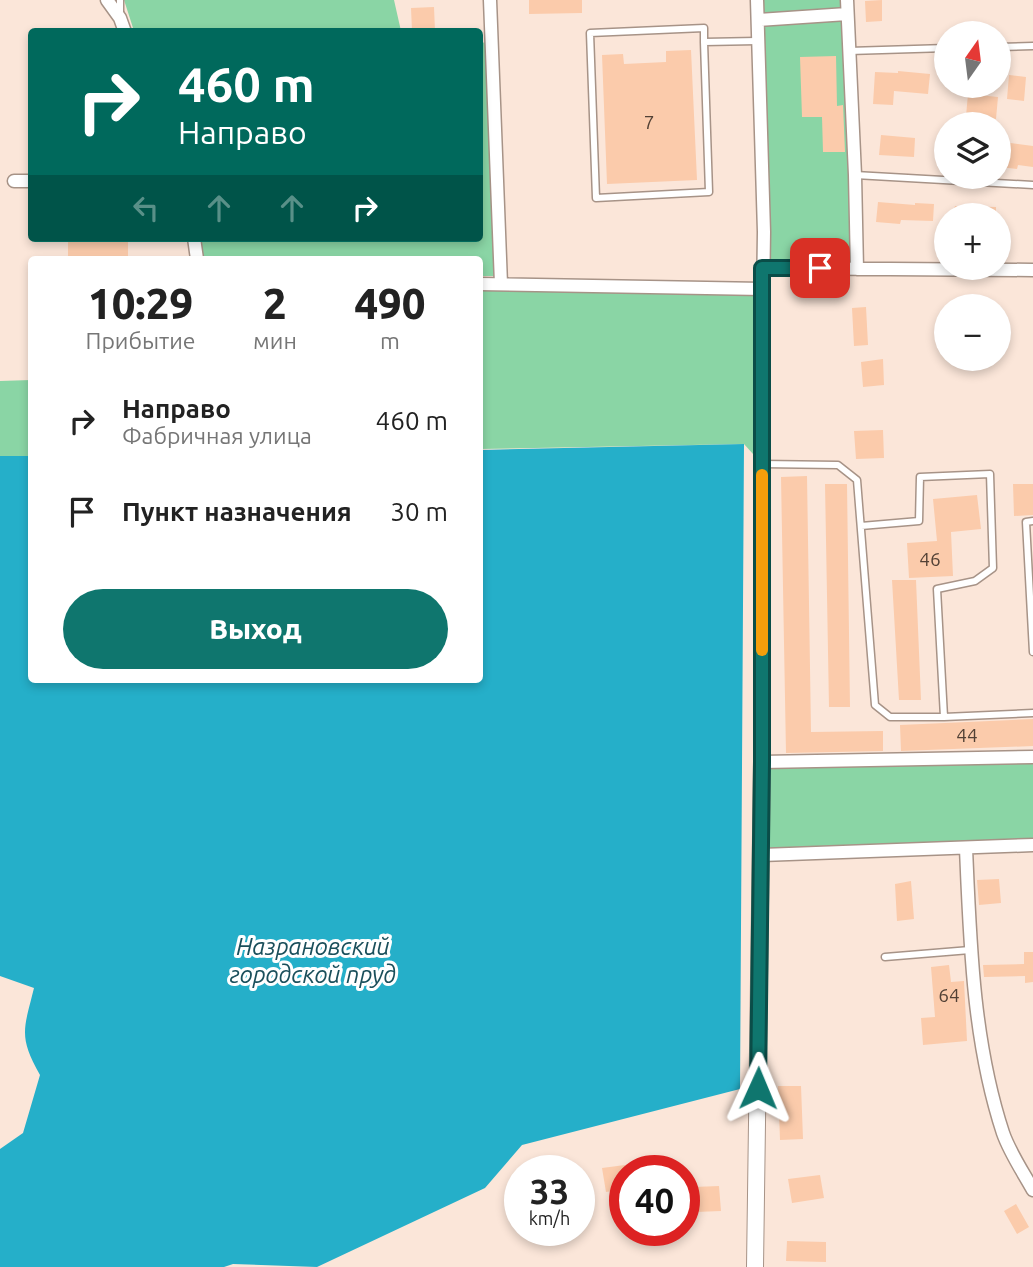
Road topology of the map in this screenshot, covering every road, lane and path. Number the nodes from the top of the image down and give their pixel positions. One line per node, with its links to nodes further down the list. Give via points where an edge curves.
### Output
1 (107, 0): 7 (street)
2 (120, 0): 7 (lane)
3 (490, 0): 24 (street)
4 (757, 0): 8 (street)
5 (846, 0): 6 (street)
6 (847, 14): 8 (street); 15 (street)
7 (120, 18): 9 (street)
8 (758, 20): 10 (street)
9 (124, 28)
10 (759, 41): 11 (lane); 20 (street)
11 (704, 42): 11 (lane, via 704,28 590,33 596,198 709,192)
12 (1033, 46): 13 (lane)
13 (1012, 47)
14 (934, 48): 15 (lane)
15 (849, 51): 16 (street)
16 (856, 175): 19 (lane); 21 (street)
17 (14, 181): 18 (street)
18 (28, 181)
19 (1033, 185)
20 (762, 268): 21 (street); 25 (street)
21 (857, 269): 22 (street)
22 (1033, 270)
23 (483, 284): 24 (street)
24 (501, 284): 25 (street)
25 (763, 289): 26 (street)
26 (762, 464): 28 (lane, via 838,465 857,480); 33 (street)
27 (1033, 521): 29 (lane, via 1026,522)
28 (861, 526): 31 (lane, via 876,705 890,717); 31 (lane, via 919,521 920,477 990,474 993,568 975,581 937,589)
29 (1033, 652)
30 (1033, 713): 31 (lane)
31 (944, 718)
32 (1033, 757): 33 (street)
33 (762, 762): 36 (street)
34 (1033, 845): 35 (street)
35 (966, 848): 36 (street); 37 (street)
36 (761, 855): 40 (street)
37 (970, 950): 38 (lane); 39 (street, via 985,1065 1004,1136)
38 (885, 957)
39 (1033, 1190)
40 (755, 1267)

